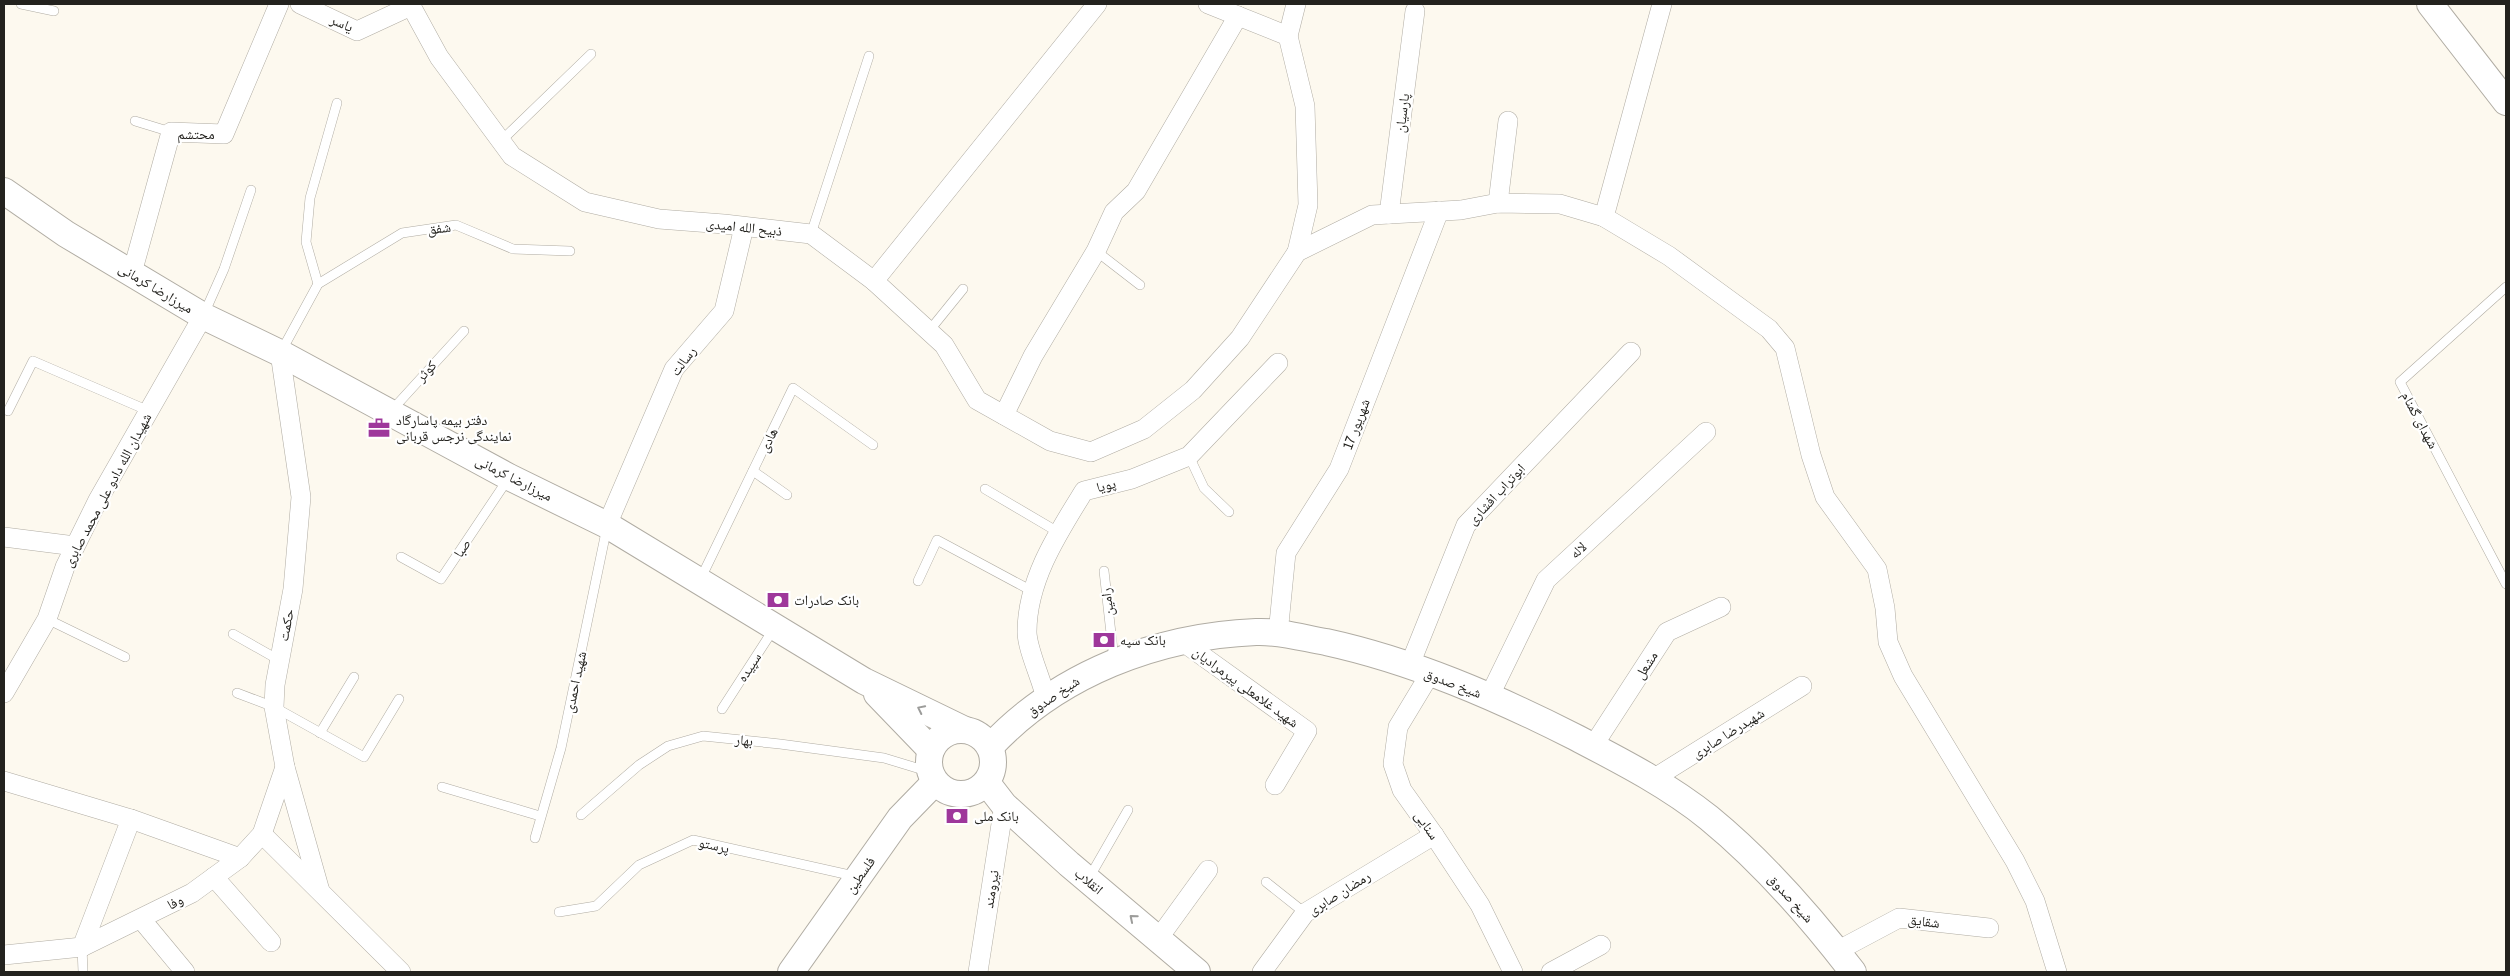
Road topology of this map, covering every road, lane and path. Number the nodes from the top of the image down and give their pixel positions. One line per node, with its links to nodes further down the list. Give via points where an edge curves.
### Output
1 (21, 4): 10 (lane)
2 (279, 4): 20 (street, محتشم, via 224,134)
3 (300, 4): 9 (street, یاسر, via 357,30)
4 (1097, 4): 34 (street)
5 (1208, 4): 12 (street)
6 (1296, 4): 13 (street)
7 (1662, 4): 27 (street)
8 (2430, 4): 16 (main road)
9 (411, 5): 21 (street, ذبیح الله امیدی, via 438,57)
10 (54, 11)
11 (1416, 11): 26 (street, پارسیان)
12 (1238, 16): 13 (street); 31 (street, via 1136,191 1114,212)
13 (1288, 36): 32 (street, via 1305,106 1308,205)
14 (591, 54): 21 (lane)
15 (868, 56): 29 (lane)
16 (2506, 102)
17 (337, 103): 35 (lane, via 310,198 306,242)
18 (135, 121): 20 (lane)
19 (1508, 121): 24 (street)
20 (171, 132): 33 (street, محتشم)
21 (501, 141): 28 (street, ذبیح الله امیدی, via 512,156 585,202 658,219)
22 (251, 190): 39 (lane, via 224,269)
23 (4, 192): 33 (main road, میرزارضا کرمانی)
24 (1498, 202): 25 (street); 27 (street, via 1560,204)
25 (1439, 211): 26 (street); 71 (street, 17 شهریور, via 1339,469 1286,553)
26 (1389, 214): 32 (street, via 1372,215)
27 (1604, 217): 133 (street, via 1669,256 1769,329 1785,348 1811,455 1825,497 1877,568 1888,642 1903,676 2015,861 2035,901)
28 (744, 227): 29 (street, ذبیح الله امیدی); 57 (street, رسالت, via 724,311 674,369)
29 (812, 234): 34 (street)
30 (570, 251): 35 (lane, شفق, via 513,249 456,225 447,226 402,233)
31 (1096, 251): 36 (lane); 48 (street, via 1033,356)
32 (1297, 252): 48 (street, via 1240,338 1193,390 1144,429 1091,452 1050,441)
33 (132, 273): 39 (main road, میرزارضا کرمانی)
34 (874, 281): 41 (street)
35 (318, 284): 43 (lane, شفق)
36 (1140, 285)
37 (2506, 287): 65 (lane, شهدای گمنام, via 2400,382)
38 (963, 289): 41 (lane)
39 (203, 316): 43 (main road, میرزارضا کرمانی); 46 (street, شهیدان الله دادو علی محمد صابری)
40 (464, 331): 47 (lane, کوثر)
41 (929, 332): 48 (street, via 944,345 977,400)
42 (1631, 352): 76 (street, ابوتراب افشاری, via 1466,525)
43 (280, 353): 47 (main road, میرزارضا کرمانی); 74 (street, حکمت, via 301,497 293,588)
44 (1278, 363): 51 (street, پویا)
45 (8, 410): 46 (lane, via 33,361)
46 (149, 411): 60 (street, شهیدان الله دادو علی محمد صابری)
47 (390, 413): 53 (main road, میرزارضا کرمانی)
48 (1004, 415)
49 (1706, 432): 82 (street, لاله, via 1546,580)
50 (873, 445): 52 (lane, هادی, via 793,388)
51 (1189, 456): 56 (lane, via 1204,488); 58 (street, پویا, via 1132,479 1084,491)
52 (753, 471): 55 (lane); 63 (lane, هادی)
53 (509, 477): 57 (main road, میرزارضا کرمانی); 61 (lane, صبا, via 441,580)
54 (985, 489): 58 (lane)
55 (787, 495)
56 (1229, 512)
57 (607, 525): 63 (main road, میرزارضا کرمانی); 101 (lane, شهید احمدی, via 561,748)
58 (1058, 532): 66 (street, پویا)
59 (4, 536): 60 (street)
60 (75, 546): 68 (street, شهیدان الله دادو علی محمد صابری, via 64,567)
61 (400, 557)
62 (1104, 571): 75 (lane, رامین)
63 (700, 580): 69 (main road, میرزارضا کرمانی)
64 (918, 581): 66 (lane, via 937,540)
65 (2506, 584)
66 (1032, 590): 84 (street, پویا, via 1027,634)
67 (1720, 607): 89 (street, مشعل, via 1668,632)
68 (47, 619): 73 (lane); 80 (street, شهیدان الله دادو علی محمد صابری)
69 (776, 626): 78 (main road, میرزارضا کرمانی); 86 (lane, سپیده)
70 (233, 634): 74 (lane)
71 (1278, 634): 72 (main road, شیخ صدوق, via 1249,633); 76 (main road, شیخ صدوق, via 1358,649)
72 (1183, 642): 75 (main road, شیخ صدوق); 96 (street, شهید غلامعلی پیرمرادیان, via 1307,731)
73 (125, 657)
74 (280, 660): 85 (street, حکمت)
75 (1114, 663): 84 (main road, شیخ صدوق, via 1076,679)
76 (1420, 670): 82 (main road, شیخ صدوق); 104 (street, سنایی, via 1398,727 1393,764 1402,790)
77 (354, 677): 88 (lane)
78 (864, 681): 87 (main road, one-way to 78); 92 (main road)
79 (1802, 686): 93 (street, شهیدرضا صابری)
80 (5, 688)
81 (238, 693): 85 (lane)
82 (1489, 697): 89 (main road, شیخ صدوق)
83 (399, 699): 88 (lane, via 364,757)
84 (1046, 699): 90 (main road, شیخ صدوق)
85 (274, 707): 88 (lane); 91 (street, حکمت)
86 (722, 709)
87 (965, 730): 90 (main road, via 975,733); 92 (main road, via 954,730 936,741)
88 (320, 733)
89 (1593, 746): 93 (main road, شیخ صدوق)
90 (990, 747): 95 (main road, via 994,765)
91 (285, 767): 103 (street, وفا); 112 (street, حکمت)
92 (932, 768): 95 (main road, via 951,794 980,790); 100 (lane, بهار, via 884,758 703,736 668,746 646,760); 109 (main road, فلسطین)
93 (1653, 779): 121 (main road, شیخ صدوق, via 1707,817 1778,880)
94 (4, 781): 102 (street)
95 (987, 783): 98 (main road, انقلاب)
96 (1274, 785)
97 (442, 787): 101 (lane)
98 (1004, 805): 110 (main road, انقلاب); 127 (street, نیرومند)
99 (1128, 810): 110 (lane)
100 (581, 815)
101 (540, 816): 105 (lane, شهید احمدی)
102 (131, 819): 106 (street); 120 (street)
103 (262, 834): 106 (street, وفا); 112 (street, حکمت)
104 (1434, 835): 114 (street, رمضان صابری); 130 (street, سنایی, via 1480,906)
105 (535, 838)
106 (240, 858): 108 (street, وفا)
107 (1208, 870): 117 (street)
108 (214, 877): 115 (street, وفا, via 192,893); 118 (street)
109 (858, 877): 113 (lane, پرستو, via 693,840 639,865 596,906); 126 (main road, فلسطین)
110 (1088, 880): 117 (main road, انقلاب, one-way to 110)
111 (1266, 882): 114 (lane)
112 (320, 892): 125 (street, حکمت)
113 (559, 912)
114 (1305, 912): 129 (street, رمضان صابری)
115 (141, 919): 120 (street, وفا); 124 (street)
116 (1989, 928): 121 (street, شقایق, via 1899,918)
117 (1158, 939): 128 (main road, انقلاب)
118 (271, 942)
119 (1601, 945): 131 (street)
120 (82, 947): 122 (street, وفا); 123 (lane)
121 (1836, 951): 132 (main road, شیخ صدوق)
122 (4, 955)
123 (84, 972)
124 (185, 972)
125 (401, 972)
126 (791, 972)
127 (978, 972)
128 (1197, 972)
129 (1262, 972)
130 (1513, 972)
131 (1551, 972)
132 (1853, 972)
133 (2058, 972)

